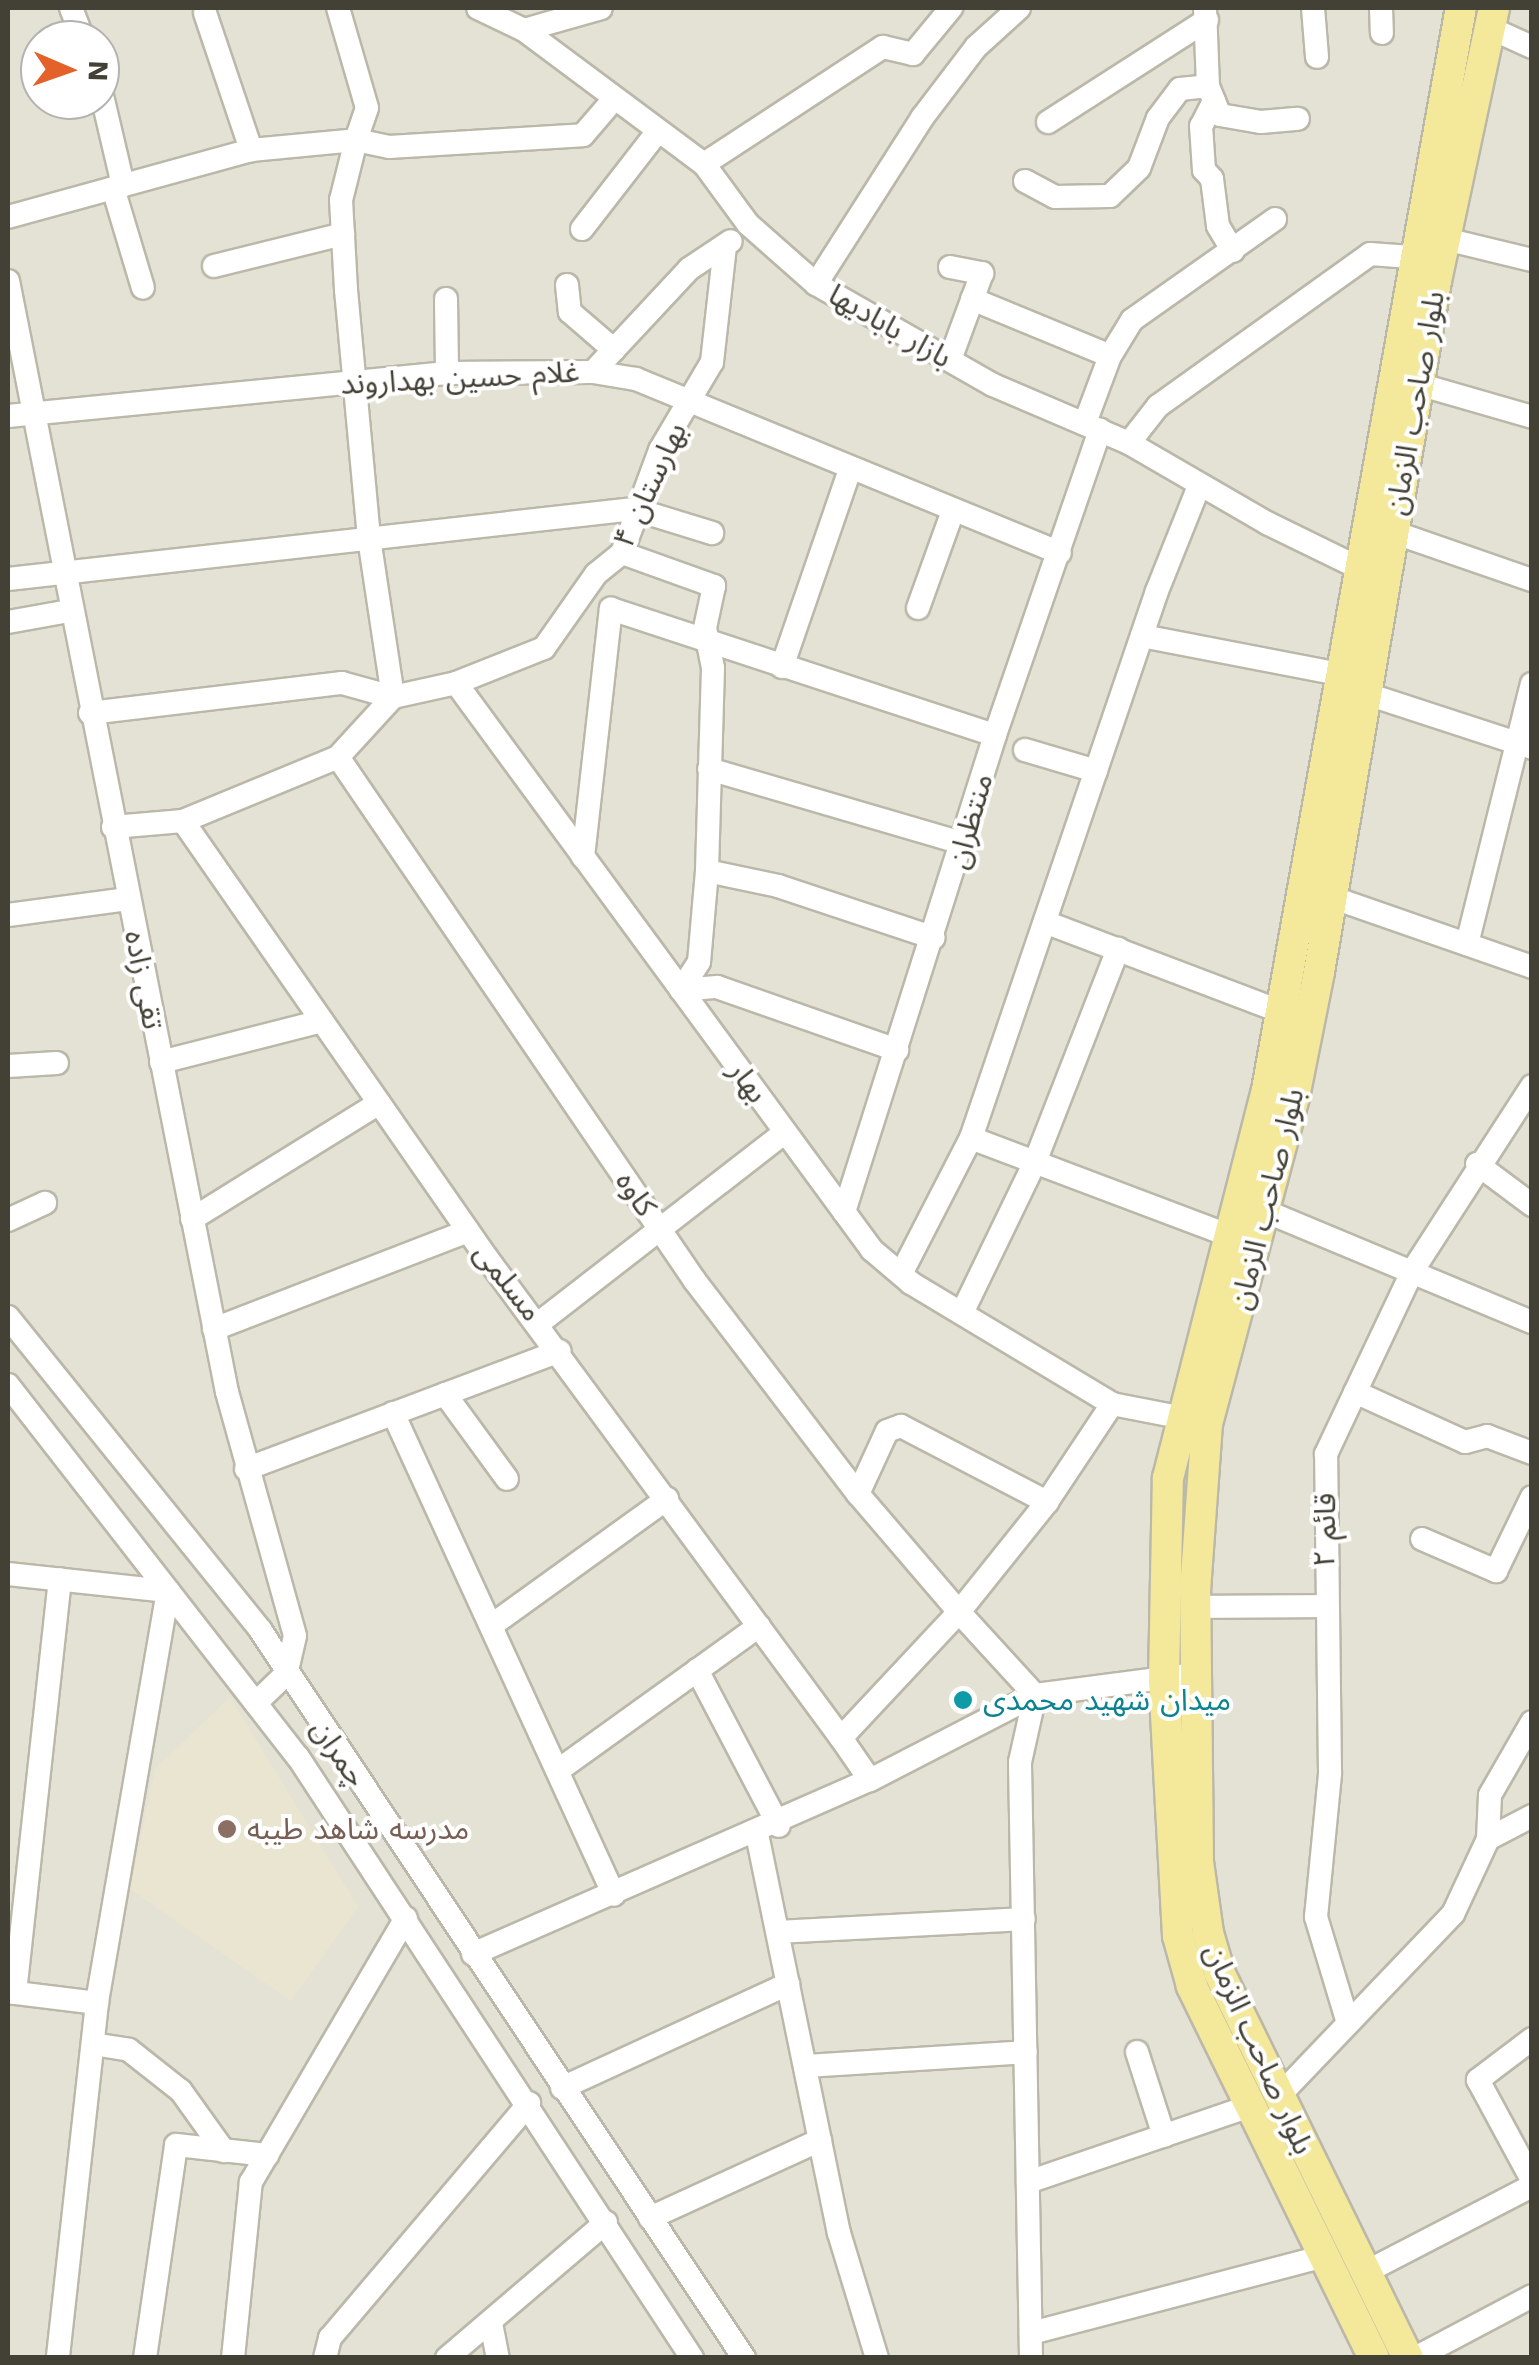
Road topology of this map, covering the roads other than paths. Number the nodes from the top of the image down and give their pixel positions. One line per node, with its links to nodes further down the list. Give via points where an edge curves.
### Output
1 (338, 8): 22 (street, via 367,108)
2 (478, 8): 12 (street, بازار بابادیها)
3 (601, 8): 12 (street)
4 (951, 8): 24 (street, via 913,54 884,47)
5 (1017, 8): 40 (street, via 922,118)
6 (1312, 8): 15 (street)
7 (1381, 8): 13 (street)
8 (1461, 8): 35 (main road, بلوار صاحب الزمان)
9 (205, 14): 23 (street)
10 (1206, 14): 16 (street); 20 (street)
11 (1492, 18): 14 (street); 32 (main road, بلوار صاحب الزمان)
12 (524, 30): 17 (street, بازار بابادیها)
13 (1382, 33)
14 (1532, 47)
15 (1317, 57)
16 (1211, 93): 18 (street, via 1220,115); 25 (street, via 1180,89 1158,118 1139,168 1110,196 1054,196); 34 (street, via 1201,126 1204,170 1212,179 1218,226)
17 (614, 99): 21 (street, بازار بابادیها); 22 (street, via 583,135 390,148)
18 (1298, 119)
19 (106, 120): 26 (street)
20 (1048, 122)
21 (658, 131): 24 (street, بازار بابادیها); 30 (street)
22 (356, 140): 23 (street); 31 (street, via 341,200)
23 (251, 150): 26 (street)
24 (704, 164): 29 (street, بازار بابادیها)
25 (1025, 181)
26 (118, 187): 27 (street); 42 (street)
27 (8, 217)
28 (1275, 218): 34 (street, منتظران)
29 (748, 224): 33 (street); 40 (street, بازار بابادیها)
30 (582, 230)
31 (342, 234): 37 (street); 50 (street)
32 (1445, 238): 36 (street); 51 (main road, بلوار صاحب الزمان)
33 (726, 246): 45 (street, via 689,269); 52 (street, بهارستان ۴, via 712,362)
34 (1232, 251): 46 (street, منتظران, via 1132,320)
35 (1412, 257): 57 (street, via 1370,254 1158,406); 68 (main road, بلوار صاحب الزمان)
36 (1532, 260)
37 (214, 266)
38 (950, 267): 44 (street, via 982,272)
39 (8, 281): 53 (street, تقی زاده)
40 (816, 284): 47 (street, بازار بابادیها)
41 (566, 285): 45 (street, via 570,312)
42 (143, 288)
43 (446, 299): 49 (street)
44 (972, 299): 46 (street); 47 (street)
45 (614, 350): 48 (street)
46 (1110, 356): 56 (street, منتظران)
47 (950, 360): 56 (street, بازار بابادیها)
48 (593, 372): 49 (street, غلام حسین بهداروند); 52 (street, غلام حسین بهداروند, via 636,380)
49 (447, 374): 50 (street, غلام حسین بهداروند)
50 (356, 382): 53 (street, غلام حسین بهداروند); 64 (street)
51 (1418, 384): 55 (street); 62 (main road, بلوار صاحب الزمان)
52 (689, 404): 58 (street, غلام حسین بهداروند); 60 (street, بهارستان ۴)
53 (32, 412): 54 (street, غلام حسین بهداروند); 67 (street, تقی زاده)
54 (8, 416)
55 (1532, 417)
56 (1092, 427): 57 (street, بازار بابادیها); 65 (street, منتظران)
57 (1129, 442): 59 (street, بازار بابادیها)
58 (850, 470): 61 (street, غلام حسین بهداروند); 76 (street)
59 (1199, 486): 68 (street, بازار بابادیها); 74 (street)
60 (634, 509): 63 (street); 64 (street); 66 (street, بهارستان ۴)
61 (953, 511): 65 (street, غلام حسین بهداروند); 71 (street)
62 (1392, 532): 68 (main road, بلوار صاحب الزمان); 70 (street)
63 (712, 533)
64 (368, 538): 67 (street); 81 (street)
65 (1060, 553): 83 (street, منتظران)
66 (622, 554): 75 (street, via 714,586); 78 (street, بهارستان ۴, via 596,574 544,648)
67 (60, 569): 69 (street); 72 (street, تقی زاده)
68 (1371, 570): 77 (main road, بلوار صاحب الزمان); 80 (main road, بلوار صاحب الزمان)
69 (8, 579)
70 (1532, 580)
71 (918, 608)
72 (69, 612): 73 (street); 82 (street, تقی زاده)
73 (8, 622)
74 (1142, 636): 77 (street); 88 (street)
75 (709, 642): 76 (street); 87 (street); 92 (street, via 611,610)
76 (782, 667): 83 (street)
77 (1339, 674): 103 (main road, بلوار صاحب الزمان)
78 (456, 683): 81 (street, بهارستان ۴); 92 (street, بهار)
79 (1532, 684): 84 (street)
80 (1364, 693): 84 (street); 94 (main road, بلوار صاحب الزمان)
81 (393, 698): 82 (street, via 342,682); 86 (street)
82 (90, 714): 90 (street, تقی زاده)
83 (995, 734): 91 (street, منتظران)
84 (1525, 746): 99 (street)
85 (1025, 750): 88 (street)
86 (338, 757): 89 (street); 121 (street, کاوه)
87 (709, 768): 91 (street); 93 (street)
88 (1096, 771): 97 (street)
89 (183, 820): 90 (street); 104 (street, مسلمی)
90 (113, 826): 95 (street, تقی زاده)
91 (965, 844): 98 (street, منتظران)
92 (583, 857): 102 (street, بهار)
93 (707, 871): 98 (street, via 778,886); 102 (street, via 700,962)
94 (1331, 897): 99 (street); 117 (main road, بلوار صاحب الزمان)
95 (128, 899): 96 (street); 106 (street, تقی زاده)
96 (8, 915)
97 (1046, 922): 100 (street); 112 (street)
98 (934, 938): 105 (street, منتظران)
99 (1466, 944): 101 (street)
100 (1118, 950): 103 (street); 113 (street)
101 (1532, 967)
102 (681, 990): 105 (street, via 717,987); 111 (street, بهار)
103 (1282, 1012): 123 (main road, بلوار صاحب الزمان)
104 (322, 1022): 106 (street); 110 (street, مسلمی)
105 (898, 1050): 118 (street, منتظران)
106 (160, 1062): 119 (street, تقی زاده)
107 (58, 1063): 108 (street)
108 (8, 1066)
109 (1529, 1095): 114 (street, قائم ۲)
110 (379, 1103): 119 (street); 122 (street, مسلمی)
111 (785, 1132): 118 (street, بهار); 121 (street)
112 (971, 1138): 113 (street); 125 (street)
113 (1034, 1162): 123 (street); 126 (street)
114 (1477, 1164): 116 (street); 124 (street, قائم ۲)
115 (45, 1204): 120 (street)
116 (1532, 1206)
117 (1265, 1211): 124 (street); 150 (main road, بلوار صاحب الزمان, via 1207,1424)
118 (844, 1212): 125 (street, بهار)
119 (192, 1219): 130 (street, تقی زاده)
120 (8, 1220)
121 (660, 1229): 129 (street); 141 (street, کاوه)
122 (468, 1231): 129 (street, مسلمی); 130 (street)
123 (1230, 1236): 137 (main road, بلوار صاحب الزمان)
124 (1413, 1270): 128 (street); 133 (street, قائم ۲)
125 (900, 1274): 126 (street, بهار)
126 (962, 1313): 135 (street, بهار)
127 (8, 1318): 155 (street, چمران, via 260,1631)
128 (1532, 1322)
129 (539, 1323): 131 (street, مسلمی)
130 (214, 1329): 139 (street, تقی زاده)
131 (560, 1351): 134 (street); 143 (street, مسلمی)
132 (8, 1385): 148 (street, چمران)
133 (1355, 1392): 138 (street, via 1465,1442 1487,1436); 149 (street, قائم ۲, via 1326,1454)
134 (445, 1394): 136 (street); 140 (street)
135 (1112, 1404): 137 (street, بهار); 144 (street)
136 (393, 1413): 139 (street); 152 (street)
137 (1179, 1418): 157 (main road, بلوار صاحب الزمان, via 1168,1478)
138 (1532, 1453)
139 (246, 1468): 155 (street, تقی زاده, via 295,1636)
140 (507, 1479)
141 (858, 1494): 144 (street, via 888,1431 901,1426); 151 (street, کاوه)
142 (1532, 1497): 145 (street, via 1496,1571)
143 (667, 1499): 152 (street); 153 (street, مسلمی)
144 (1047, 1502): 151 (street)
145 (1422, 1539)
146 (8, 1574): 147 (street)
147 (60, 1579): 148 (street); 173 (street)
148 (168, 1591): 159 (street, چمران); 174 (street)
149 (1324, 1606): 150 (street); 175 (street, قائم ۲, via 1330,1773 1316,1917)
150 (1195, 1607): 156 (main road, بلوار صاحب الزمان)
151 (959, 1612): 158 (street, کاوه); 161 (street)
152 (492, 1626): 162 (street)
153 (759, 1626): 154 (street); 161 (street, مسلمی)
154 (697, 1670): 162 (street); 165 (street)
155 (286, 1674): 159 (street); 171 (street, چمران)
156 (1195, 1674): 157 (street); 182 (main road, بلوار صاحب الزمان, via 1198,1862 1208,1933)
157 (1164, 1681): 158 (street); 182 (main road, بلوار صاحب الزمان, via 1178,1936 1192,1986)
158 (1036, 1695): 163 (street); 169 (street, via 1020,1762)
159 (256, 1704): 168 (street, چمران)
160 (1532, 1722): 166 (street, via 1490,1795)
161 (841, 1738): 163 (street, مسلمی)
162 (560, 1769): 167 (street)
163 (870, 1780): 165 (street)
164 (1532, 1816): 166 (street)
165 (768, 1830): 167 (street); 170 (street)
166 (1488, 1839): 175 (street, via 1453,1914)
167 (614, 1895): 171 (street)
168 (406, 1918): 183 (street, چمران); 187 (street)
169 (1024, 1919): 170 (street); 178 (street)
170 (778, 1932): 172 (street)
171 (473, 1954): 181 (street, چمران)
172 (788, 1984): 180 (street); 181 (street)
173 (11, 1993): 174 (street)
174 (97, 2002): 177 (street)
175 (1348, 2023): 182 (street)
176 (1532, 2039): 189 (street, via 1478,2080)
177 (93, 2044): 186 (street, via 130,2050 182,2091); 197 (street)
178 (1026, 2052): 180 (street); 188 (street)
179 (1137, 2052): 184 (street)
180 (805, 2066): 185 (street)
181 (562, 2088): 190 (street, چمران)
182 (1264, 2101): 184 (street); 192 (main road, بلوار صاحب الزمان); 193 (main road, بلوار صاحب الزمان)
183 (530, 2103): 191 (street, چمران); 200 (street, via 330,2338)
184 (1164, 2136): 188 (street)
185 (820, 2140): 190 (street); 205 (street, via 839,2233)
186 (224, 2151): 187 (street); 198 (street, via 176,2145)
187 (267, 2156): 199 (street, via 251,2182)
188 (1028, 2182): 196 (street)
189 (1532, 2183): 193 (street)
190 (650, 2218): 204 (street, چمران)
191 (606, 2222): 195 (street); 203 (street, چمران)
192 (1324, 2256): 196 (street); 207 (main road, بلوار صاحب الزمان)
193 (1364, 2272): 208 (main road, بلوار صاحب الزمان)
194 (1532, 2296): 209 (street)
195 (491, 2324): 201 (street); 202 (street)
196 (1031, 2333): 206 (street)
197 (58, 2358)
198 (144, 2358)
199 (233, 2358)
200 (325, 2358)
201 (447, 2358)
202 (498, 2358)
203 (692, 2358)
204 (744, 2358)
205 (877, 2358)
206 (1032, 2358)
207 (1374, 2358)
208 (1408, 2358)
209 (1415, 2358)

